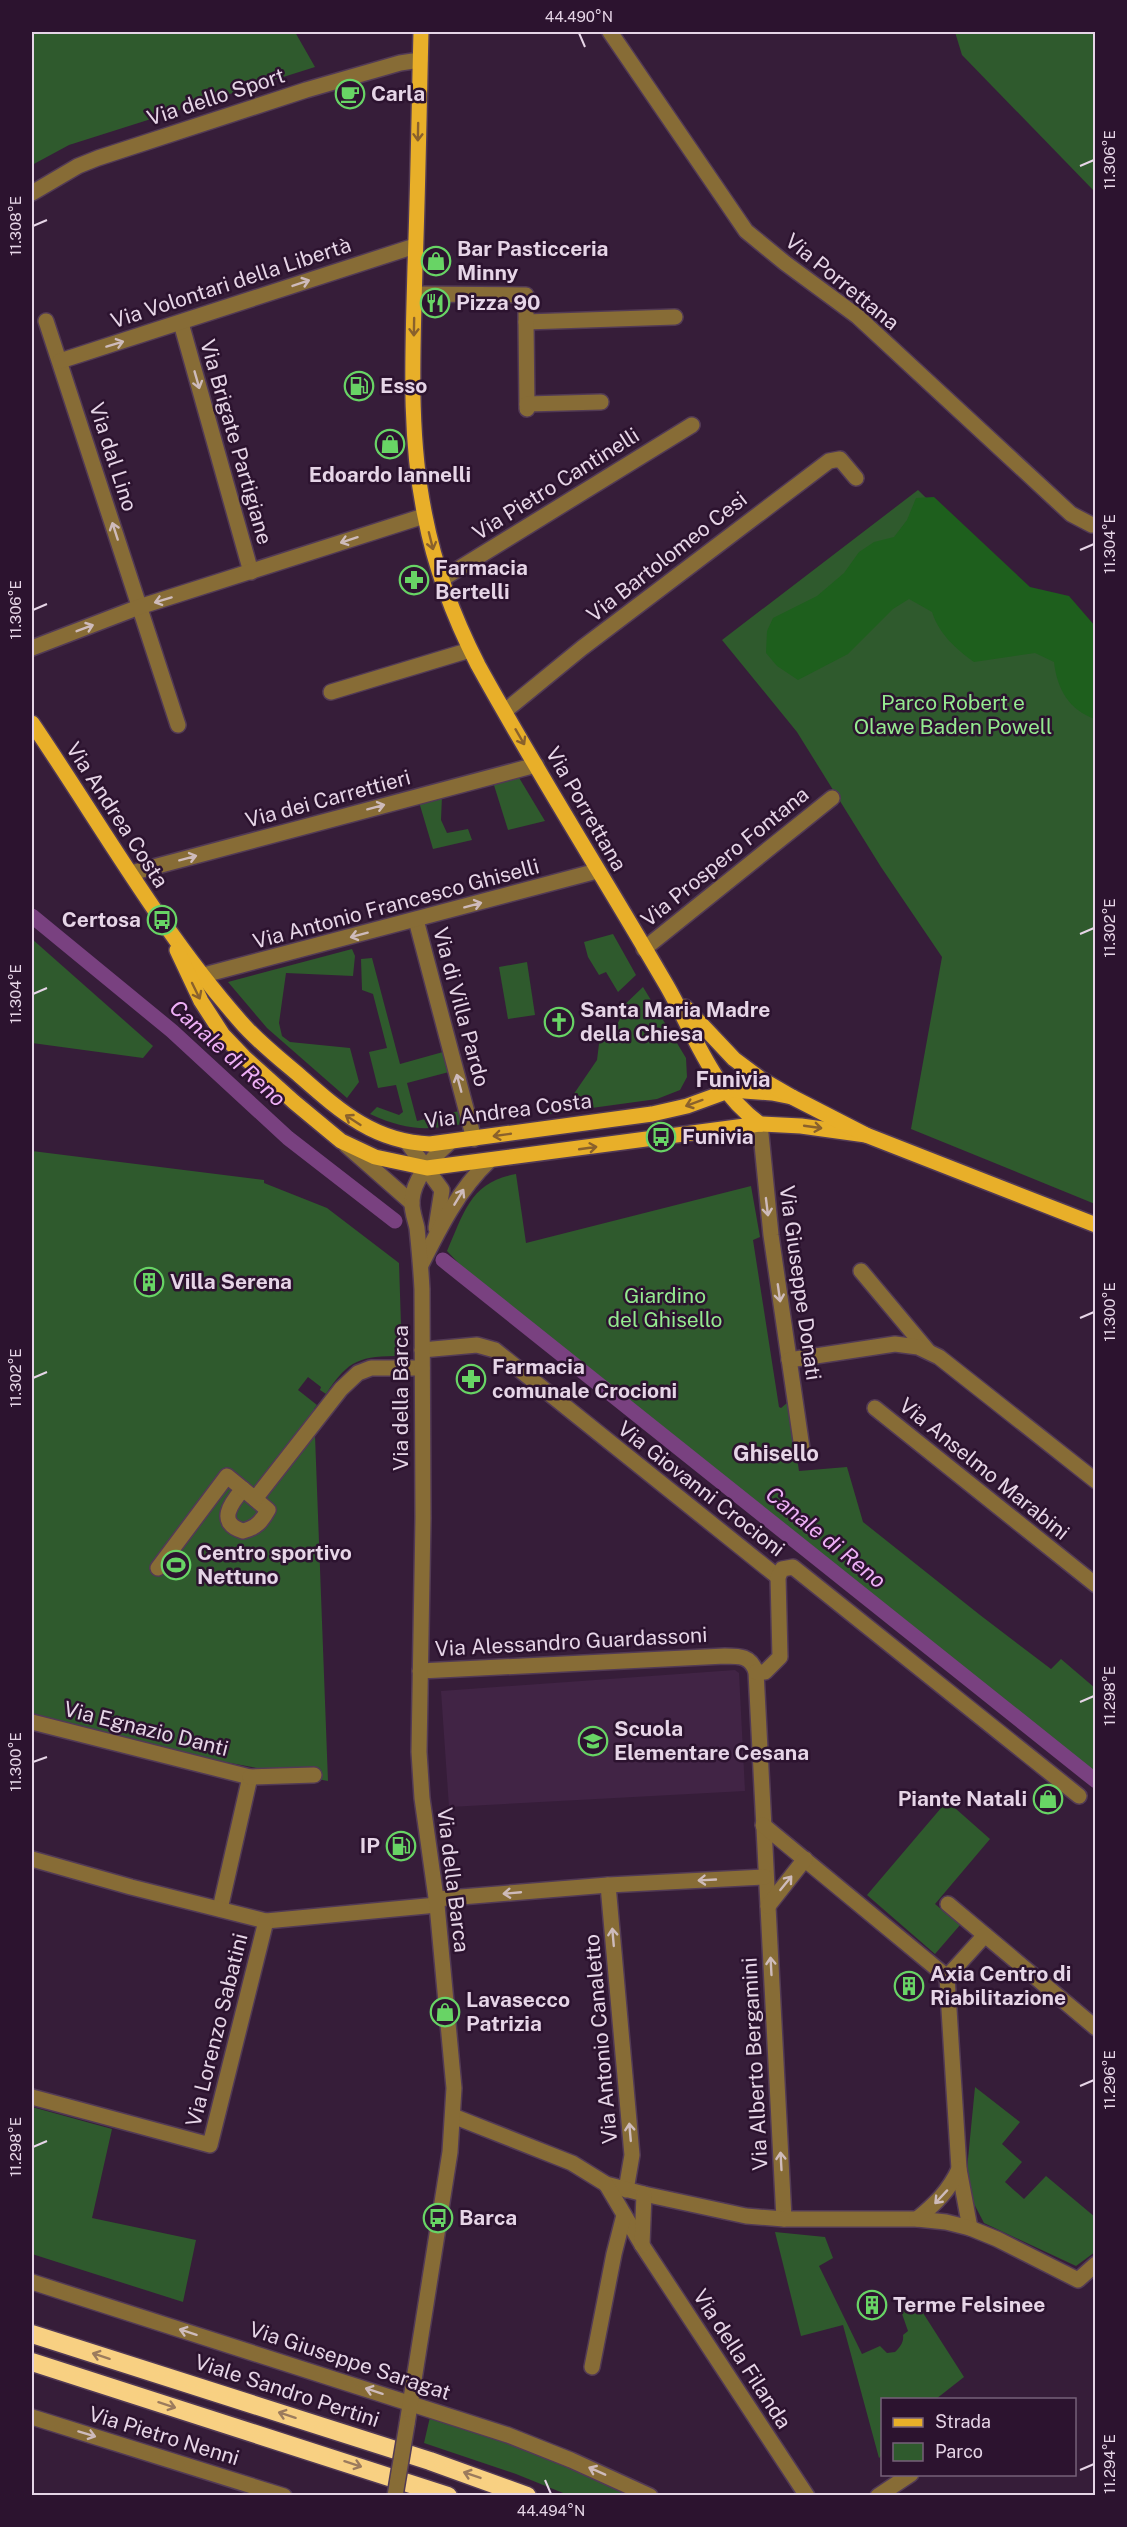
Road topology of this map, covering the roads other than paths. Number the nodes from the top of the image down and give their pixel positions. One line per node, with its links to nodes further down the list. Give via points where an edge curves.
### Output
1 (421, 32): 3 (main road, Via Porrettana)
2 (610, 32): 16 (street, Via Porrettana, via 746,231 857,316 1071,514)
3 (420, 60): 4 (street, Via dello Sport, via 297,93 98,158); 5 (main road, Via Porrettana, one-way to 5)
4 (32, 193)
5 (415, 246): 6 (main road, Via Porrettana); 10 (street, Via Volontari della Libertà, one-way to 5)
6 (415, 294): 9 (street, via 526,295); 15 (main road, Via Porrettana, one-way to 15, via 414,429)
7 (675, 318): 9 (street)
8 (46, 321): 11 (street, Via dal Lino)
9 (526, 322): 12 (street, via 527,407)
10 (181, 323): 11 (street, Via Volontari della Libertà, one-way to 10); 17 (street, Via Brigate Partigiane, one-way to 17)
11 (60, 361): 19 (street, Via dal Lino, one-way to 11)
12 (601, 402)
13 (692, 425): 18 (street, Via Pietro Cantinelli)
14 (856, 478): 23 (street, Via Bartolomeo Cesi, via 840,459 829,461)
15 (424, 516): 17 (street, one-way to 17); 18 (main road, Via Porrettana, one-way to 18)
16 (1092, 525)
17 (251, 572): 19 (street, one-way to 19)
18 (442, 579): 21 (main road, Via Porrettana)
19 (139, 607): 20 (street, one-way to 19); 25 (street, Via dal Lino)
20 (32, 648)
21 (470, 650): 22 (street); 23 (main road, Via Porrettana)
22 (331, 692)
23 (505, 711): 26 (main road, Via Porrettana, one-way to 26)
24 (32, 723): 29 (main road, Via Andrea Costa)
25 (178, 725)
26 (536, 765): 28 (main road, Via Porrettana); 29 (street, Via dei Carrettieri, one-way to 26)
27 (832, 798): 32 (street, Via Prospero Fontana)
28 (597, 871): 30 (street, Via Antonio Francesco Ghiselli, one-way to 28); 32 (main road, Via Porrettana)
29 (131, 873): 31 (main road, Via Andrea Costa)
30 (416, 921): 33 (street, Via Antonio Francesco Ghiselli, one-way to 33); 39 (street, Via di Villa Pardo, one-way to 30)
31 (168, 930): 33 (main road, Via Andrea Costa); 40 (main road, Via Andrea Costa, one-way to 40, via 201,1001 223,1035)
32 (644, 949): 34 (main road, Via Porrettana)
33 (204, 975): 41 (main road, Via Andrea Costa, one-way to 33, via 368,1129 340,1112 248,1029)
34 (667, 986): 35 (main road, Via Porrettana, via 708,1067); 36 (main road, Via Porrettana, via 726,1052)
35 (726, 1092): 36 (main road, Via Andrea Costa, via 744,1090); 37 (main road, Via Porrettana); 39 (main road, Via Andrea Costa, one-way to 39, via 652,1114)
36 (792, 1097): 38 (main road)
37 (760, 1124): 38 (main road, Via Andrea Costa, one-way to 38, via 801,1125); 43 (main road, Via Andrea Costa, one-way to 37); 52 (street, Via Giuseppe Donati, one-way to 52)
38 (866, 1135): 46 (main road)
39 (474, 1139): 42 (main road, Via Andrea Costa)
40 (341, 1141): 44 (main road, Via Andrea Costa, via 375,1157); 45 (street)
41 (407, 1142): 42 (main road, Via Andrea Costa); 44 (street, Via della Barca)
42 (450, 1142): 44 (street, Via della Barca)
43 (489, 1161): 44 (main road, Via Andrea Costa); 47 (street, Via della Barca, one-way to 43, via 471,1179)
44 (426, 1168): 45 (street, Via della Barca); 47 (street, Via della Barca, via 441,1190)
45 (412, 1203): 48 (street, Via della Barca)
46 (1095, 1225)
47 (435, 1237): 48 (street, Via della Barca)
48 (421, 1265): 50 (street, Via della Barca)
49 (861, 1271): 51 (street)
50 (422, 1350): 53 (street, Via della Barca); 58 (street, Via Giovanni Crocioni, via 477,1345 495,1350)
51 (928, 1351): 52 (street, via 896,1344); 56 (street)
52 (789, 1359): 55 (street, Via Giuseppe Donati)
53 (422, 1368): 57 (street, via 371,1368 358,1373 249,1494 227,1476); 60 (street, Via della Barca)
54 (875, 1408): 59 (street, Via Anselmo Marabini)
55 (802, 1448)
56 (1095, 1481)
57 (158, 1568)
58 (778, 1577): 61 (street, via 781,1652 772,1667); 65 (street, Via Giovanni Crocioni, via 786,1566 796,1569)
59 (1095, 1585)
60 (420, 1671): 61 (street, Via Alessandro Guardassoni, via 725,1656 746,1658); 71 (street, Via della Barca, via 418,1752)
61 (756, 1672): 66 (street, Via Alberto Bergamini)
62 (32, 1722): 64 (street, Via Egnazio Danti)
63 (314, 1775): 64 (street, Via Egnazio Danti)
64 (250, 1778): 74 (street, Via Egnazio Danti)
65 (1079, 1796)
66 (763, 1825): 68 (street); 69 (street, Via Alberto Bergamini)
67 (32, 1859): 74 (street)
68 (805, 1859): 73 (street, one-way to 68); 77 (street)
69 (765, 1877): 70 (street, one-way to 70); 73 (street, Via Alberto Bergamini)
70 (608, 1885): 71 (street, one-way to 71); 83 (street, Via Antonio Canaletto, one-way to 70, via 632,2155)
71 (437, 1902): 75 (street); 80 (street, Via della Barca, via 452,2055)
72 (948, 1904): 76 (street)
73 (768, 1906): 87 (street, Via Alberto Bergamini, one-way to 73)
74 (220, 1909): 75 (street)
75 (266, 1921): 79 (street, Via Lorenzo Sabatini, via 210,2145)
76 (985, 1935): 77 (street); 78 (street)
77 (947, 1977): 81 (street)
78 (1095, 2028)
79 (32, 2097)
80 (453, 2116): 82 (street, Via della Filanda, via 572,2163); 96 (street, Via della Barca)
81 (959, 2169): 86 (street, one-way to 86, via 951,2186); 88 (street)
82 (606, 2184): 83 (street, Via della Filanda); 85 (street, Via della Filanda)
83 (626, 2190): 84 (street, Via della Filanda)
84 (644, 2194): 87 (street, Via della Filanda, via 746,2216); 89 (street)
85 (624, 2215): 89 (street, Via della Filanda); 90 (street)
86 (917, 2218): 87 (street, Via della Filanda); 88 (street, Via della Filanda)
87 (784, 2219)
88 (970, 2228): 91 (street, Via della Filanda, via 1078,2280)
89 (642, 2246): 90 (street, via 629,2245); 104 (street, Via della Filanda)
90 (614, 2254): 95 (street)
91 (1095, 2264)
92 (32, 2282): 96 (street, Via Giuseppe Saragat, one-way to 92)
93 (32, 2334): 102 (highway, Viale Sandro Pertini, one-way to 93, via 430,2461)
94 (32, 2362): 101 (highway, one-way to 101)
95 (592, 2367)
96 (410, 2402): 100 (street, Via della Barca, bridge); 103 (street, Via Giuseppe Saragat, one-way to 96, via 519,2439)
97 (32, 2417): 99 (street, Via Pietro Nenni, one-way to 99)
98 (909, 2476): 105 (street)
99 (284, 2496)
100 (396, 2496)
101 (448, 2496)
102 (527, 2496)
103 (650, 2496)
104 (807, 2496)
105 (878, 2496)

